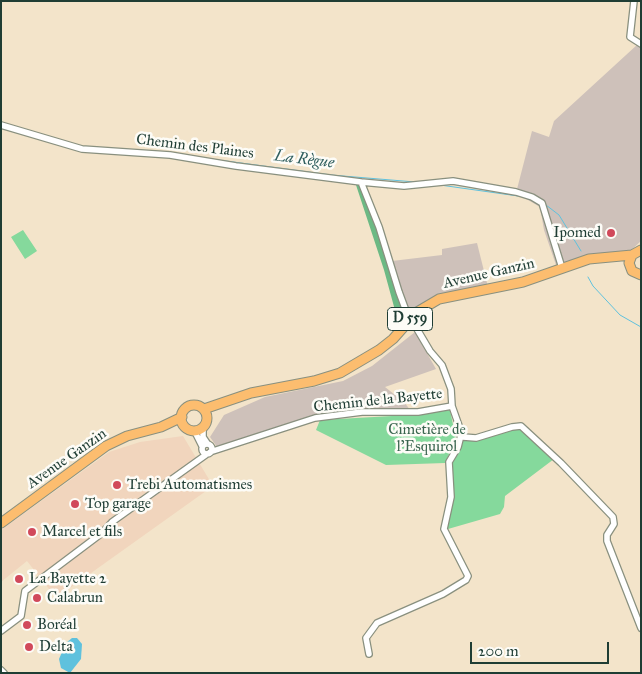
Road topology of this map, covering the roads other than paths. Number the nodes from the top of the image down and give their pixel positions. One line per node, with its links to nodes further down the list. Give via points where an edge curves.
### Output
1 (634, 1): 2 (street, via 630,37)
2 (641, 44)
3 (1, 125): 4 (street, Chemin des Plaines, via 82,149 170,155)
4 (361, 182): 8 (street, Chemin des Plaines, via 404,186 453,181 532,197 542,203); 10 (street)
5 (637, 253): 6 (main road, Avenue Ganzin / D 559); 7 (main road)
6 (606, 258): 7 (main road, Avenue Ganzin / D 559); 8 (main road, Avenue Ganzin / D 559, via 589,259)
7 (630, 267): 9 (main road, Avenue Ganzin)
8 (562, 268): 10 (main road, Avenue Ganzin / D 559, via 506,287 440,299 423,307)
9 (641, 275)
10 (410, 319): 13 (main road, Avenue Ganzin / D 559, via 379,350 340,373 251,393)
11 (417, 329): 12 (street, via 442,365 451,389)
12 (452, 406): 17 (street); 18 (street, Chemin de la Bayette, via 418,412 362,412 315,418 221,450)
13 (206, 413): 14 (main road, Avenue Ganzin, via 197,405 190,406); 16 (main road)
14 (182, 417): 15 (main road, Avenue Ganzin); 16 (main road)
15 (161, 427): 16 (main road, Avenue Ganzin); 19 (main road, Avenue Ganzin, via 127,436 106,446)
16 (194, 428): 18 (street)
17 (461, 435): 20 (street, via 468,439 521,426 607,510 614,524 606,535 607,541); 22 (street, via 449,462 451,496 444,529 468,576 443,594 373,627 366,638)
18 (207, 449): 21 (street, via 44,574 25,591 21,616)
19 (1, 524)
20 (641, 628)
21 (1, 631)
22 (370, 654)

